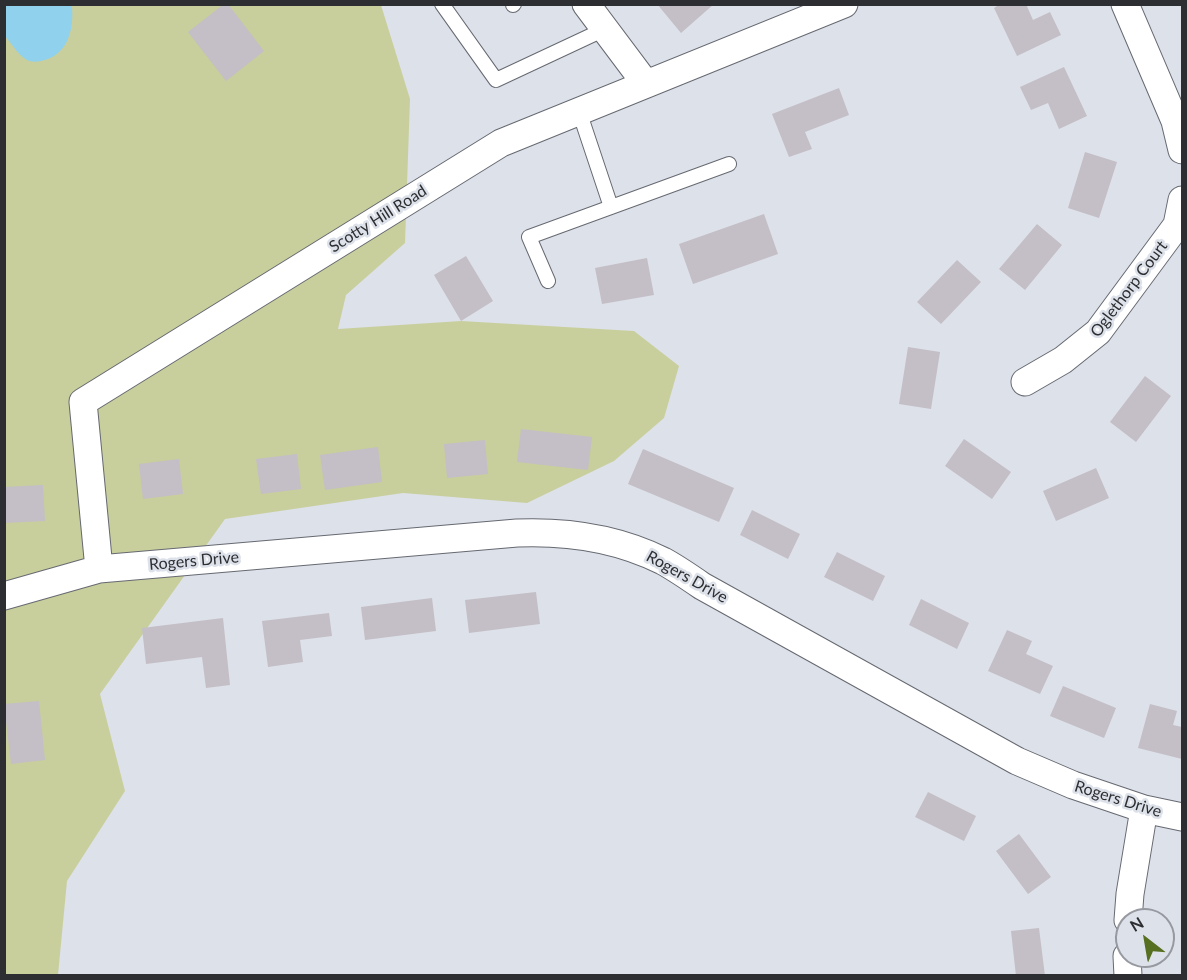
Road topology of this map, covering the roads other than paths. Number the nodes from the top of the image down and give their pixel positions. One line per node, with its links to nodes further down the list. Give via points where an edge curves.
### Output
1 (442, 4): 5 (lane, via 496,80)
2 (586, 4): 5 (street)
3 (844, 4): 6 (street, Scotty Hill Road)
4 (1125, 4): 8 (street, via 1175,121)
5 (605, 29): 6 (street)
6 (646, 84): 7 (street, Scotty Hill Road)
7 (579, 111): 11 (lane); 14 (street, Scotty Hill Road, via 501,143 83,402)
8 (1182, 150)
9 (729, 164): 11 (lane)
10 (1182, 200): 13 (street, Oglethorp Court, via 1177,225 1098,332)
11 (611, 207): 12 (lane, via 529,237)
12 (548, 281)
13 (1025, 382)
14 (99, 569): 15 (street, Rogers Drive); 16 (street, Rogers Drive, via 517,533 548,532 608,540 664,562 1017,761 1072,785)
15 (4, 596)
16 (1144, 808): 17 (street, Rogers Drive); 18 (street)
17 (1182, 817)
18 (1129, 908)

